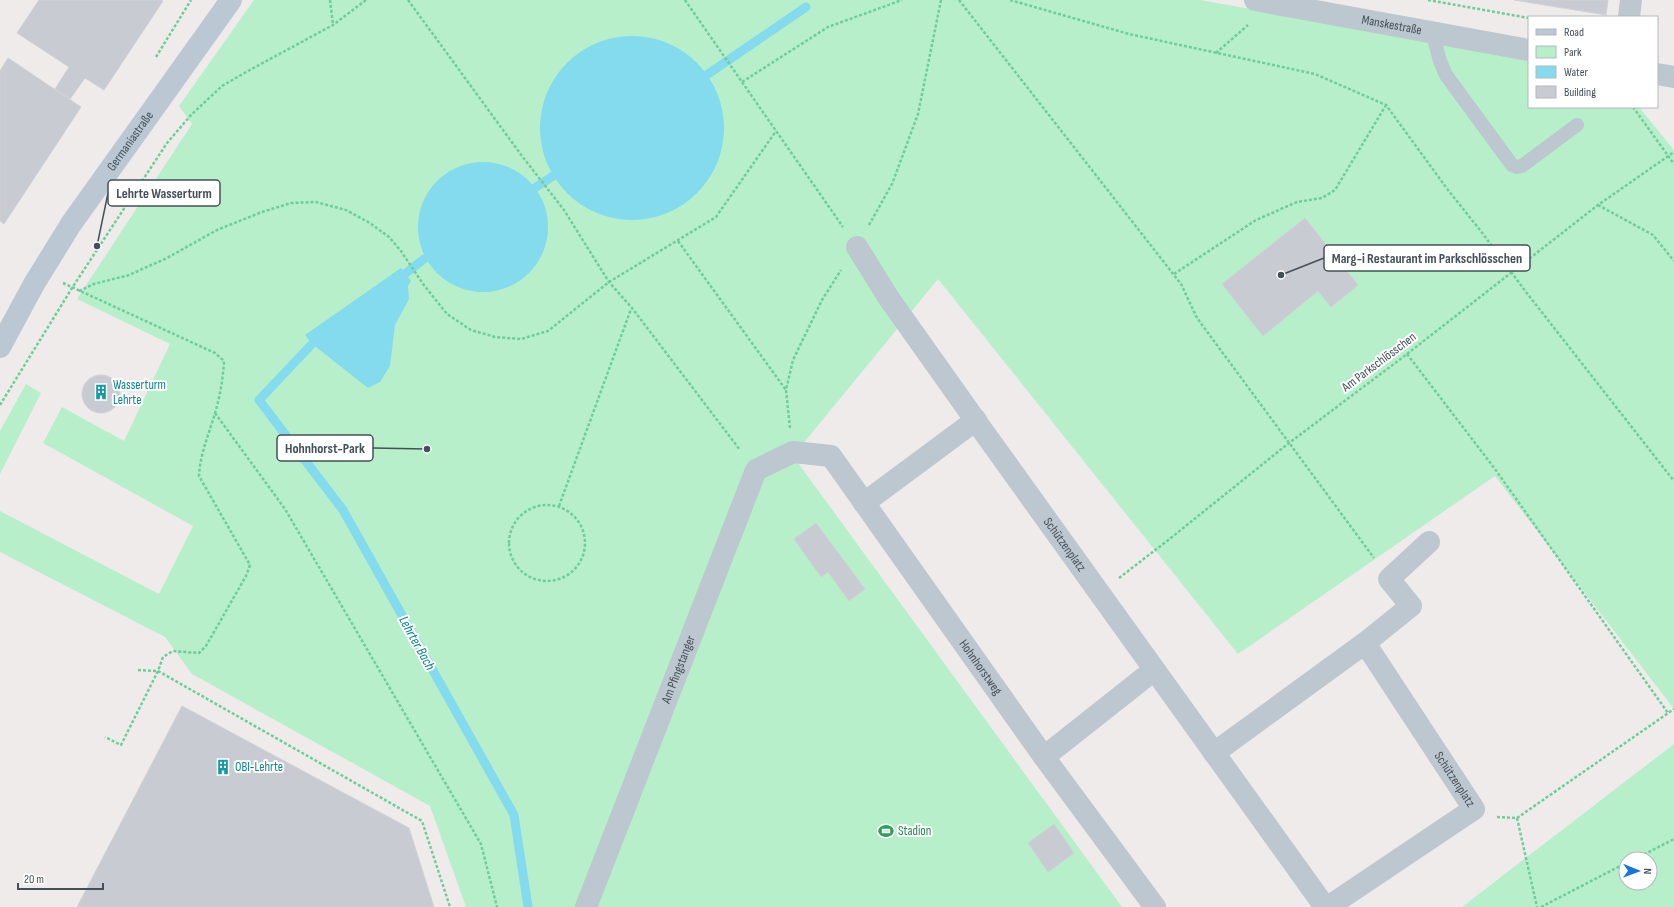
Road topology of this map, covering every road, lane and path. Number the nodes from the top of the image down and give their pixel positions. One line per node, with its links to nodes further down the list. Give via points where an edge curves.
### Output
1 (230, 0): 32 (street, Germaniastraße, via 71,224)
2 (330, 0): 14 (path)
3 (366, 0): 14 (path)
4 (408, 0): 35 (path, via 564,210)
5 (685, 0): 20 (path)
6 (902, 0): 20 (path, via 828,27)
7 (959, 0): 34 (path)
8 (1010, 0): 17 (path, via 1128,34)
9 (1428, 0): 13 (path)
10 (1631, 0): 12 (street)
11 (1252, 9): 15 (street, Manskestraße); 17 (path, via 1248,25)
12 (1628, 16)
13 (1528, 18)
14 (333, 25): 36 (path, via 222,86 191,115 166,143)
15 (1432, 32): 16 (street, Manskestraße); 23 (lane, via 1446,75 1512,165 1522,166)
16 (1528, 50)
17 (1216, 54): 21 (path, via 1315,74)
18 (1658, 74): 19 (street)
19 (1674, 77)
20 (742, 82): 24 (path)
21 (1386, 105): 33 (path); 34 (path, via 1335,190 1322,198 1297,202 1256,220)
22 (1634, 108): 26 (path)
23 (1577, 125)
24 (776, 131): 29 (path, via 716,217); 30 (path)
25 (1674, 152): 26 (path, Am Parkschlösschen)
26 (1668, 156): 27 (path); 28 (path, Am Parkschlösschen)
27 (1674, 164)
28 (1598, 205): 31 (path, via 1653,235); 33 (path, Am Parkschlösschen)
29 (678, 241): 35 (path); 41 (path)
30 (856, 247): 44 (street, Schützenplatz, via 888,297)
31 (1674, 261)
32 (42, 272): 36 (path); 39 (street, Germaniastraße)
33 (1512, 272): 40 (path, Am Parkschlösschen); 47 (path)
34 (1174, 274): 45 (path, via 1197,318)
35 (609, 282): 37 (path, via 548,331 521,339 495,337 471,330 447,314 389,237 346,210 316,202 291,203 262,212 217,230 167,258 129,275 94,284); 38 (path)
36 (72, 288): 37 (path); 42 (path)
37 (79, 291): 43 (path, via 215,353 224,361)
38 (632, 308): 46 (path); 49 (path)
39 (0, 347)
40 (1407, 354): 45 (path, Am Parkschlösschen); 58 (path, via 1495,469)
41 (786, 390)
42 (0, 404)
43 (215, 413): 56 (path, via 199,463 199,476 250,565 206,646 199,653 173,651 163,657); 68 (path, via 285,509 481,844)
44 (976, 420): 48 (street); 52 (street, Schützenplatz)
45 (1289, 443): 51 (path); 52 (path, Am Parkschlösschen)
46 (756, 470): 48 (street, Hohnhorstweg, via 793,452 831,456); 69 (street, Am Pfingstanger)
47 (1674, 481)
48 (864, 503): 61 (street, Hohnhorstweg)
49 (559, 506): 49 (path, via 540,505 528,509 513,525 509,538 511,557 519,568 537,580 551,581 563,578 574,570 582,559 585,542 583,529 572,513)
50 (1429, 542): 51 (street)
51 (1389, 579): 53 (street, via 1411,606)
52 (1099, 592): 55 (street, Schützenplatz)
53 (1365, 643): 60 (street); 62 (street, Schützenplatz)
54 (138, 670): 56 (path)
55 (1154, 670): 60 (street, Schützenplatz); 61 (street)
56 (158, 671): 59 (path, via 121,745); 67 (path, via 422,820)
57 (1674, 709): 58 (path)
58 (1668, 712): 63 (path)
59 (105, 736)
60 (1214, 753): 71 (street, Schützenplatz)
61 (1044, 757): 70 (street, Hohnhorstweg)
62 (1474, 809): 63 (path, via 1497,817); 71 (street, Schützenplatz)
63 (1517, 818): 72 (path)
64 (1674, 839): 65 (path)
65 (1651, 851)
66 (1618, 867): 73 (path)
67 (450, 907)
68 (497, 907)
69 (586, 907)
70 (1155, 907)
71 (1327, 907)
72 (1537, 907)
73 (1541, 907)

